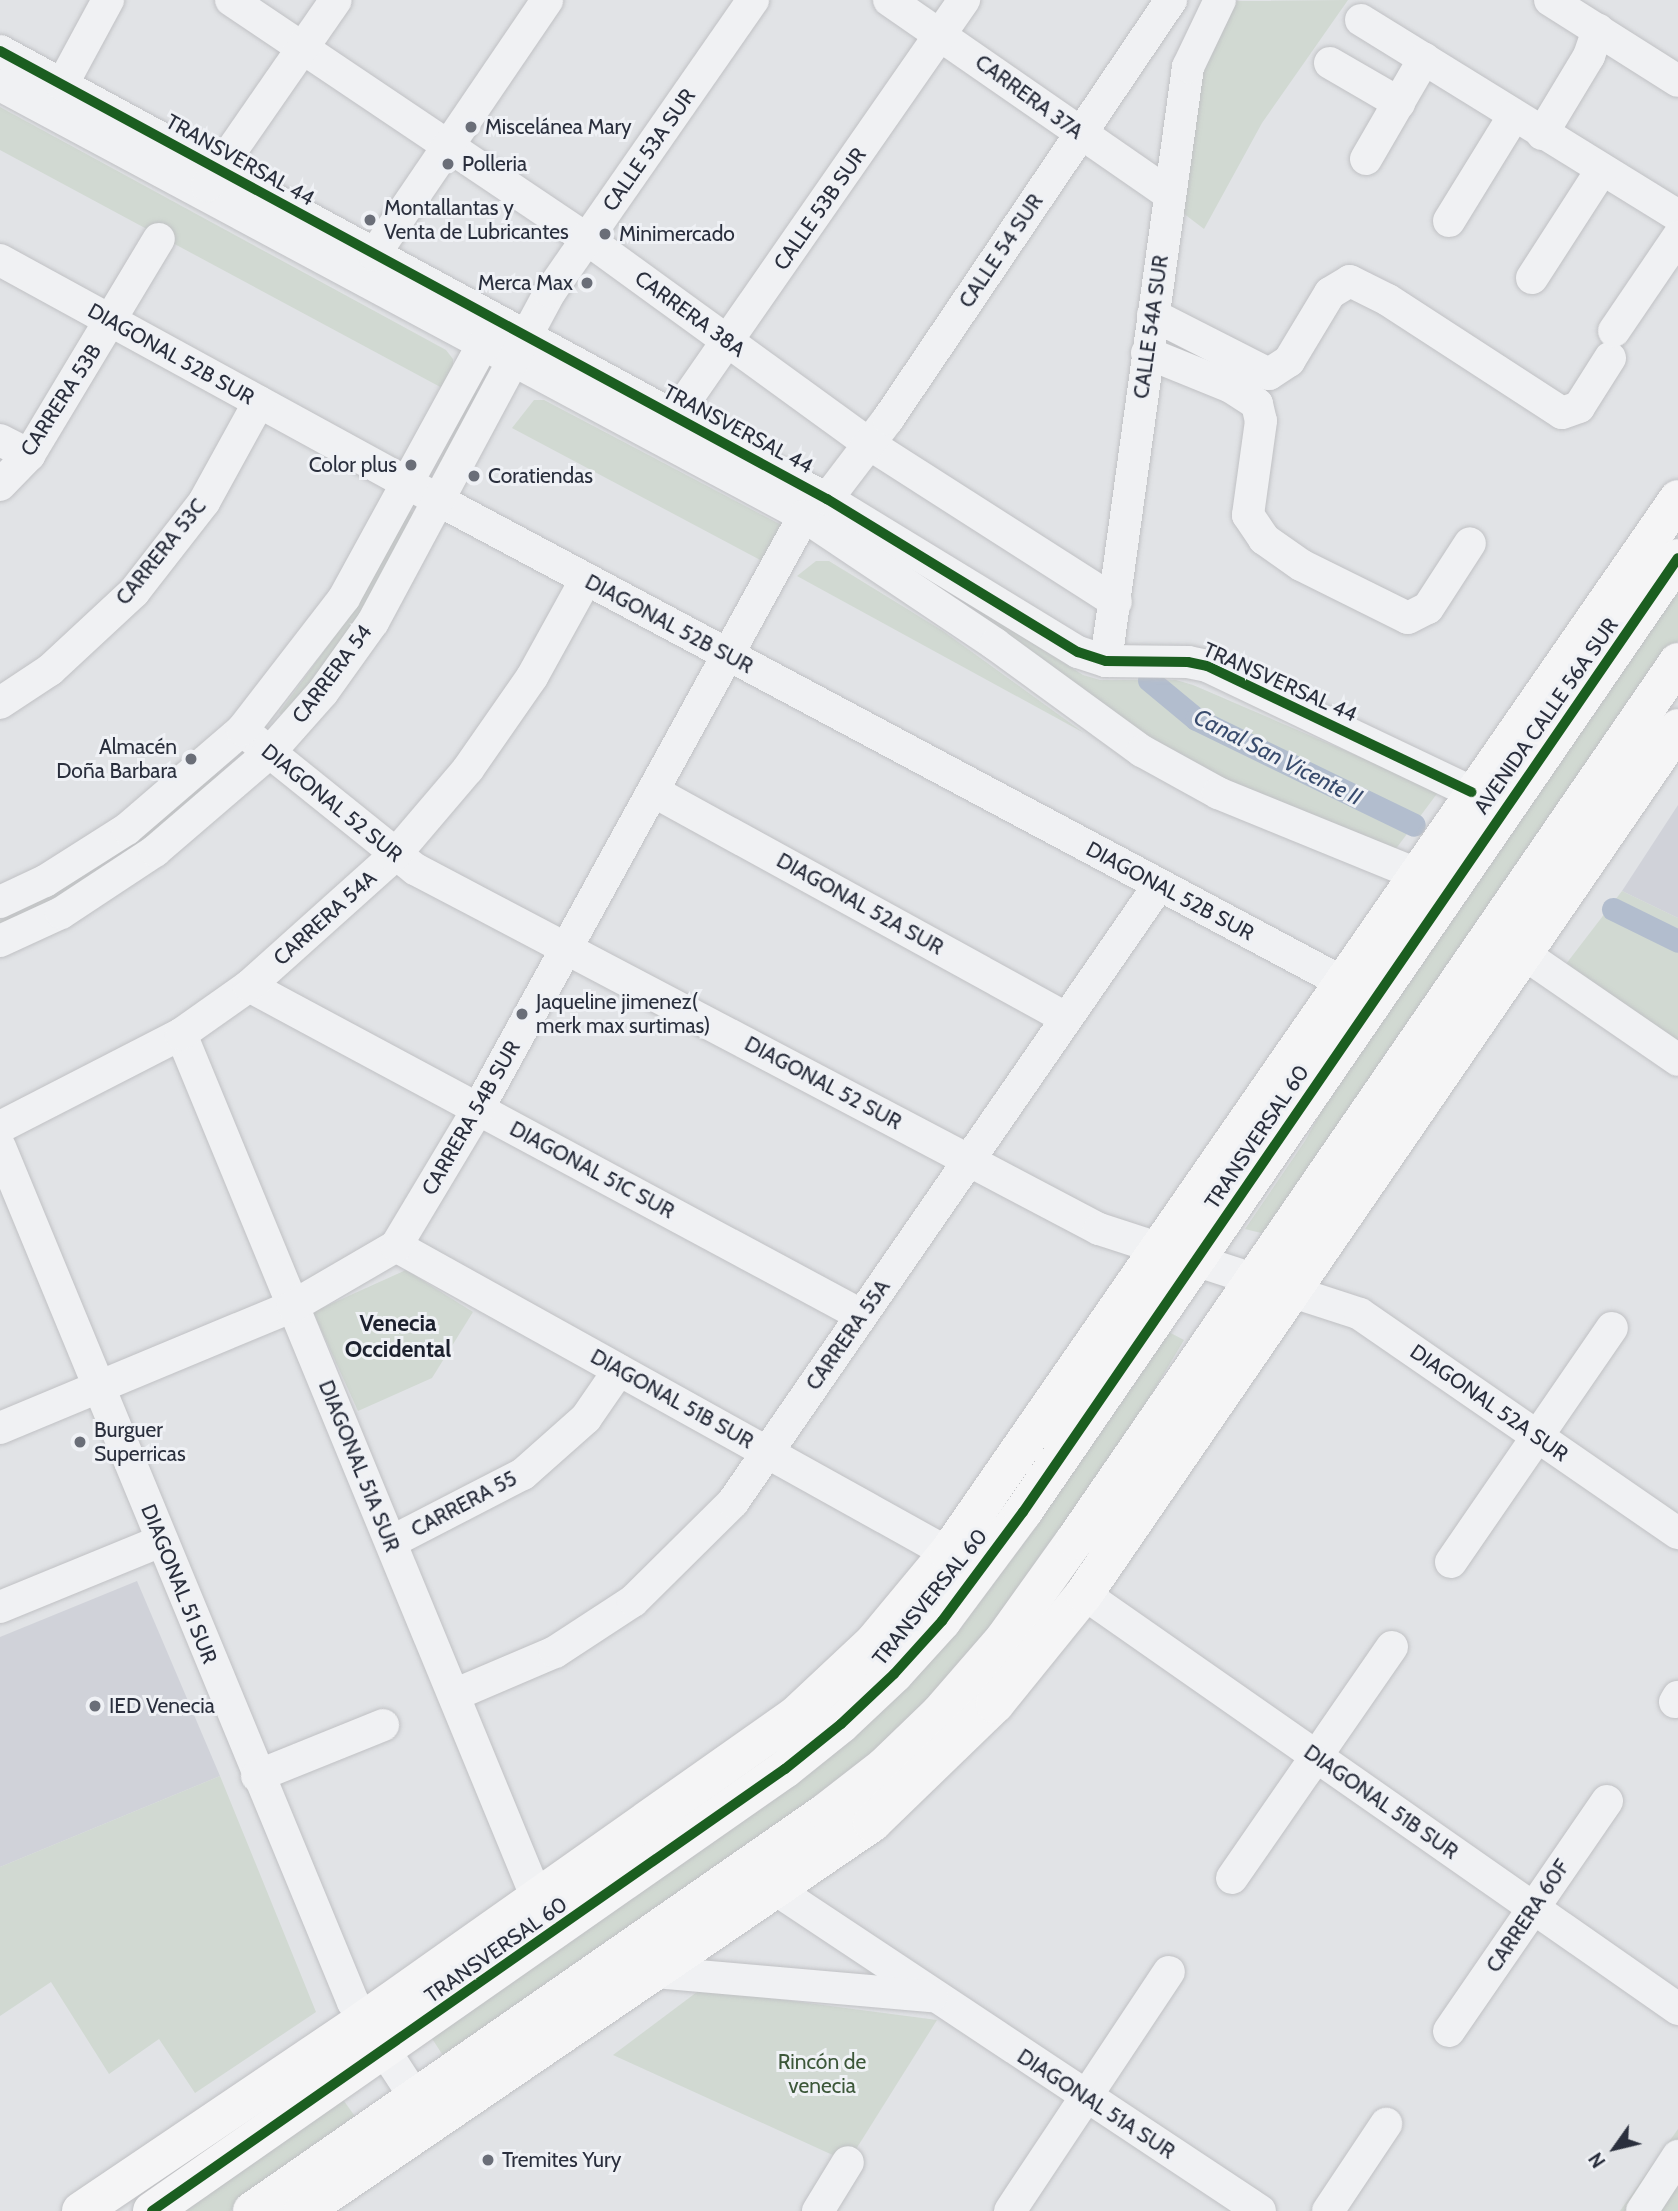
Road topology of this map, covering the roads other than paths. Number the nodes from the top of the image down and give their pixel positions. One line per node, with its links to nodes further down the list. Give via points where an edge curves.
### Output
1 (108, 0): 20 (street)
2 (231, 0): 14 (street, CARRERA 38A)
3 (336, 0): 14 (street)
4 (548, 0): 25 (street)
5 (753, 0): 34 (street, CALLE 53A SUR)
6 (889, 0): 13 (street, CARRERA 37A)
7 (964, 0): 13 (street, CALLE 53B SUR)
8 (1171, 0): 23 (street, CALLE 54 SUR)
9 (1220, 0): 29 (street, CALLE 54A SUR, via 1188,67)
10 (1553, 1): 12 (street)
11 (1361, 20): 16 (street)
12 (1598, 30): 18 (street); 24 (street, via 1589,56)
13 (941, 34): 23 (street, CARRERA 37A); 40 (street, CALLE 53B SUR)
14 (304, 47): 25 (street, CARRERA 38A); 28 (street)
15 (0, 51): 20 (street, TRANSVERSAL 44)
16 (1424, 59): 21 (street); 22 (street)
17 (1330, 63): 21 (street)
18 (1678, 81)
19 (0, 85): 28 (street, TRANSVERSAL 44)
20 (62, 85): 28 (street, TRANSVERSAL 44)
21 (1399, 103): 26 (street)
22 (1513, 117): 24 (street); 31 (street)
23 (1078, 133): 29 (street, CARRERA 37A); 47 (street, CALLE 54 SUR)
24 (1542, 134): 27 (street)
25 (448, 144): 34 (street, CARRERA 38A); 35 (street)
26 (1366, 159)
27 (1601, 171): 30 (street); 37 (street)
28 (210, 182): 35 (street, TRANSVERSAL 44); 42 (street, TRANSVERSAL 44)
29 (1170, 194): 38 (street, CALLE 54A SUR)
30 (1678, 216)
31 (1449, 221)
32 (1678, 237): 38 (street, via 1579,407 1562,413 1388,300 1350,281 1330,293 1289,361 1269,374)
33 (159, 239): 39 (street, CARRERA 53B)
34 (587, 239): 40 (street, CARRERA 38A); 41 (street, CALLE 53A SUR)
35 (374, 255): 41 (street, TRANSVERSAL 44)
36 (0, 260): 39 (street, DIAGONAL 52B SUR)
37 (1532, 278)
38 (1153, 315): 43 (street, CALLE 54A SUR)
39 (112, 321): 44 (street, DIAGONAL 52B SUR); 48 (street, CARRERA 53B)
40 (728, 342): 45 (street, CALLE 53B SUR); 47 (street, CARRERA 38A)
41 (518, 344): 42 (street, TRANSVERSAL 44); 45 (street, TRANSVERSAL 44); 52 (street, CARRERA 54); 53 (street, TRANSVERSAL 44)
42 (482, 346): 49 (street, CARRERA 54)
43 (1147, 353): 55 (street, via 1231,387 1257,404 1261,421 1248,515 1264,539 1301,565 1408,618 1428,608); 58 (street, CALLE 54A SUR)
44 (259, 402): 49 (street, DIAGONAL 52B SUR); 62 (street, CARRERA 53C, via 204,502 134,592 50,670)
45 (675, 416): 53 (street, TRANSVERSAL 44)
46 (0, 440): 48 (street)
47 (869, 444): 53 (street, CALLE 54 SUR); 58 (street, CARRERA 38A)
48 (29, 456): 50 (street, CARRERA 53B)
49 (409, 484): 52 (street, DIAGONAL 52B SUR); 64 (street, CARRERA 54, via 344,598)
50 (0, 485)
51 (1678, 499): 67 (highway, AVENIDA CALLE 56A SUR)
52 (440, 501): 57 (street, DIAGONAL 52B SUR); 65 (street, CARRERA 54, via 373,622 323,692)
53 (815, 508): 59 (street, CARRERA 54B SUR); 60 (street, TRANSVERSAL 44, via 1078,652); 69 (street, TRANSVERSAL 44, via 1142,751 1218,793)
54 (1678, 524): 56 (highway, AVENIDA CALLE 56A SUR)
55 (1470, 543)
56 (1669, 572): 69 (highway, AVENIDA CALLE 56A SUR)
57 (586, 579): 59 (street, DIAGONAL 52B SUR); 68 (street, CARRERA 54A, via 532,677 468,769)
58 (1116, 602): 60 (street, CALLE 54A SUR)
59 (728, 655): 66 (street, CARRERA 54B SUR); 70 (street, DIAGONAL 52B SUR)
60 (1106, 661): 67 (street, TRANSVERSAL 44, via 1207,666)
61 (1678, 662): 80 (highway)
62 (0, 703)
63 (1678, 728): 74 (highway)
64 (242, 730): 65 (street, DIAGONAL 52 SUR); 71 (street, CARRERA 54, via 127,829 45,881)
65 (269, 753): 68 (street, DIAGONAL 52 SUR); 72 (street, CARRERA 54, via 121,875 61,913)
66 (653, 791): 73 (street, CARRERA 54B SUR); 77 (street, DIAGONAL 52A SUR)
67 (1471, 792): 69 (highway, AVENIDA CALLE 56A SUR)
68 (394, 856): 73 (street, DIAGONAL 52 SUR); 76 (street, CARRERA 54A)
69 (1431, 884): 75 (highway, TRANSVERSAL 60); 78 (highway, TRANSVERSAL 60)
70 (1159, 885): 75 (street, DIAGONAL 52B SUR); 77 (street, CARRERA 55A)
71 (0, 902)
72 (0, 941)
73 (567, 946): 83 (street, CARRERA 54B SUR); 86 (street, DIAGONAL 52 SUR)
74 (1524, 954): 81 (street); 87 (highway)
75 (1342, 982): 82 (highway, TRANSVERSAL 60)
76 (249, 986): 79 (street, CARRERA 54A); 83 (street, DIAGONAL 51C SUR)
77 (1066, 1018): 86 (street, CARRERA 55A)
78 (1355, 1027): 82 (highway); 90 (highway, TRANSVERSAL 60)
79 (181, 1034): 84 (street, CARRERA 54A); 93 (street, DIAGONAL 51A SUR)
80 (1416, 1045): 87 (highway); 91 (highway)
81 (1678, 1060)
82 (1269, 1087): 89 (highway, TRANSVERSAL 60)
83 (478, 1109): 88 (street, CARRERA 54B SUR); 94 (street, DIAGONAL 51C SUR)
84 (0, 1127)
85 (0, 1147): 98 (street, DIAGONAL 51 SUR)
86 (969, 1160): 89 (street, DIAGONAL 52 SUR, via 1099,1229); 94 (street, CARRERA 55A)
87 (1377, 1167): 92 (highway)
88 (396, 1246): 93 (street, CARRERA 54B SUR); 96 (street, DIAGONAL 51B SUR)
89 (1157, 1249): 90 (street, DIAGONAL 52 SUR); 97 (highway, TRANSVERSAL 60)
90 (1195, 1261): 91 (street, DIAGONAL 52 SUR); 102 (highway, TRANSVERSAL 60)
91 (1255, 1279): 92 (street, DIAGONAL 52 SUR); 108 (highway)
92 (1292, 1291): 100 (street, DIAGONAL 52A SUR, via 1360,1314); 109 (highway)
93 (293, 1306): 98 (street, CARRERA 54B SUR); 105 (street, DIAGONAL 51A SUR)
94 (861, 1315): 101 (street, CARRERA 55A)
95 (1612, 1328): 100 (street)
96 (619, 1370): 101 (street, DIAGONAL 51B SUR); 105 (street, CARRERA 55, via 586,1418 523,1474)
97 (1068, 1378): 102 (highway); 106 (highway, TRANSVERSAL 60)
98 (98, 1387): 99 (street, CARRERA 54B SUR); 104 (street, DIAGONAL 51 SUR)
99 (0, 1428)
100 (1538, 1436): 103 (street, DIAGONAL 52A SUR); 107 (street)
101 (767, 1452): 106 (street, DIAGONAL 51B SUR); 113 (street, CARRERA 55A, via 733,1502 633,1601 555,1652)
102 (1057, 1463): 122 (highway, TRANSVERSAL 60, via 942,1620 841,1724)
103 (1678, 1533)
104 (161, 1541): 110 (street); 116 (street, DIAGONAL 51 SUR)
105 (391, 1542): 113 (street, DIAGONAL 51A SUR)
106 (948, 1553): 120 (highway, TRANSVERSAL 60, via 874,1642 796,1715)
107 (1451, 1562)
108 (1044, 1584): 111 (highway); 125 (highway, via 971,1678 885,1766)
109 (1084, 1594): 111 (highway); 115 (street, DIAGONAL 51B SUR)
110 (0, 1607)
111 (1045, 1644): 119 (highway, via 995,1704 900,1800)
112 (1392, 1647): 115 (street)
113 (454, 1695): 120 (street, DIAGONAL 51A SUR)
114 (383, 1725): 116 (street)
115 (1317, 1757): 118 (street); 121 (street, DIAGONAL 51B SUR)
116 (257, 1776): 129 (street, DIAGONAL 51 SUR)
117 (1607, 1801): 121 (street, CARRERA 60F)
118 (1233, 1878)
119 (775, 1889): 123 (highway); 127 (street, DIAGONAL 51A SUR)
120 (526, 1906): 122 (highway); 129 (highway, TRANSVERSAL 60)
121 (1533, 1908): 128 (street, DIAGONAL 51B SUR); 130 (street, CARRERA 60F)
122 (560, 1929): 131 (highway, TRANSVERSAL 60)
123 (654, 1972): 126 (highway); 127 (street, DIAGONAL 51A SUR)
124 (1170, 1972): 132 (street)
125 (578, 1988): 126 (highway); 133 (highway)
126 (622, 1993): 133 (highway)
127 (932, 1996): 132 (street, DIAGONAL 51A SUR)
128 (1678, 2009)
129 (364, 2020): 131 (street, DIAGONAL 51 SUR); 137 (highway, TRANSVERSAL 60)
130 (1449, 2031)
131 (384, 2051): 133 (street, DIAGONAL 51 SUR); 138 (highway, TRANSVERSAL 60)
132 (1086, 2097): 142 (street); 143 (street, DIAGONAL 51A SUR)
133 (424, 2111): 139 (highway); 140 (highway)
134 (1386, 2124): 144 (street)
135 (1678, 2156): 145 (street)
136 (848, 2162): 141 (street)
137 (82, 2211)
138 (152, 2211)
139 (252, 2211)
140 (303, 2211)
141 (818, 2211)
142 (1010, 2211)
143 (1260, 2211)
144 (1328, 2211)
145 (1642, 2211)

